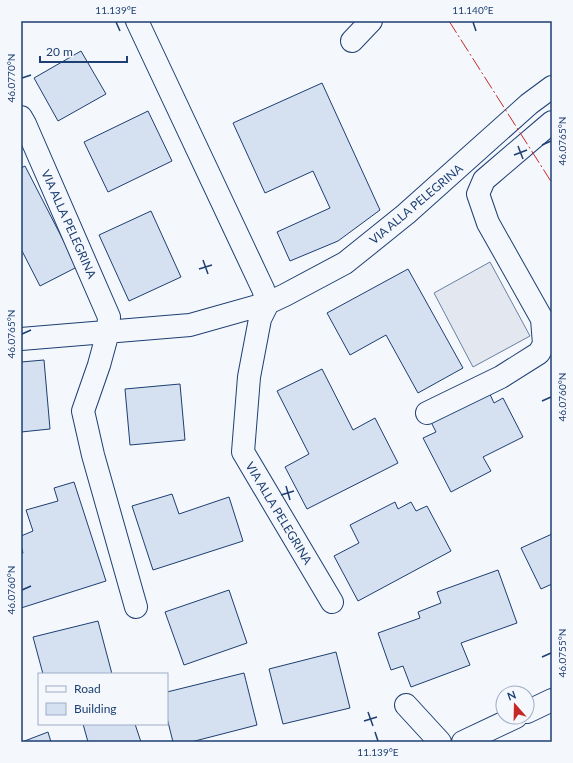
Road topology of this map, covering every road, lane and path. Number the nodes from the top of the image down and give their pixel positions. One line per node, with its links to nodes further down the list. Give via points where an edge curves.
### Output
1 (137, 21): 7 (street)
2 (371, 21): 3 (street)
3 (352, 41)
4 (552, 86): 7 (street, VIA ALLA PELEGRINA, via 345,263)
5 (21, 117): 8 (street, VIA ALLA PELEGRINA, via 109,318)
6 (552, 122): 10 (street, via 484,180 478,194 488,223 542,319 544,344 539,353 501,377)
7 (268, 303): 8 (street, VIA ALLA PELEGRINA, via 190,325); 11 (street, VIA ALLA PELEGRINA, via 260,319 249,377 243,452)
8 (108, 332): 9 (street, VIA ALLA PELEGRINA); 12 (street, VIA ALLA PELEGRINA, via 83,411)
9 (21, 339)
10 (427, 413)
11 (332, 602)
12 (136, 607)
13 (552, 700): 15 (street)
14 (406, 705): 17 (street)
15 (535, 708)
16 (499, 725): 18 (street)
17 (440, 742)
18 (463, 742)

